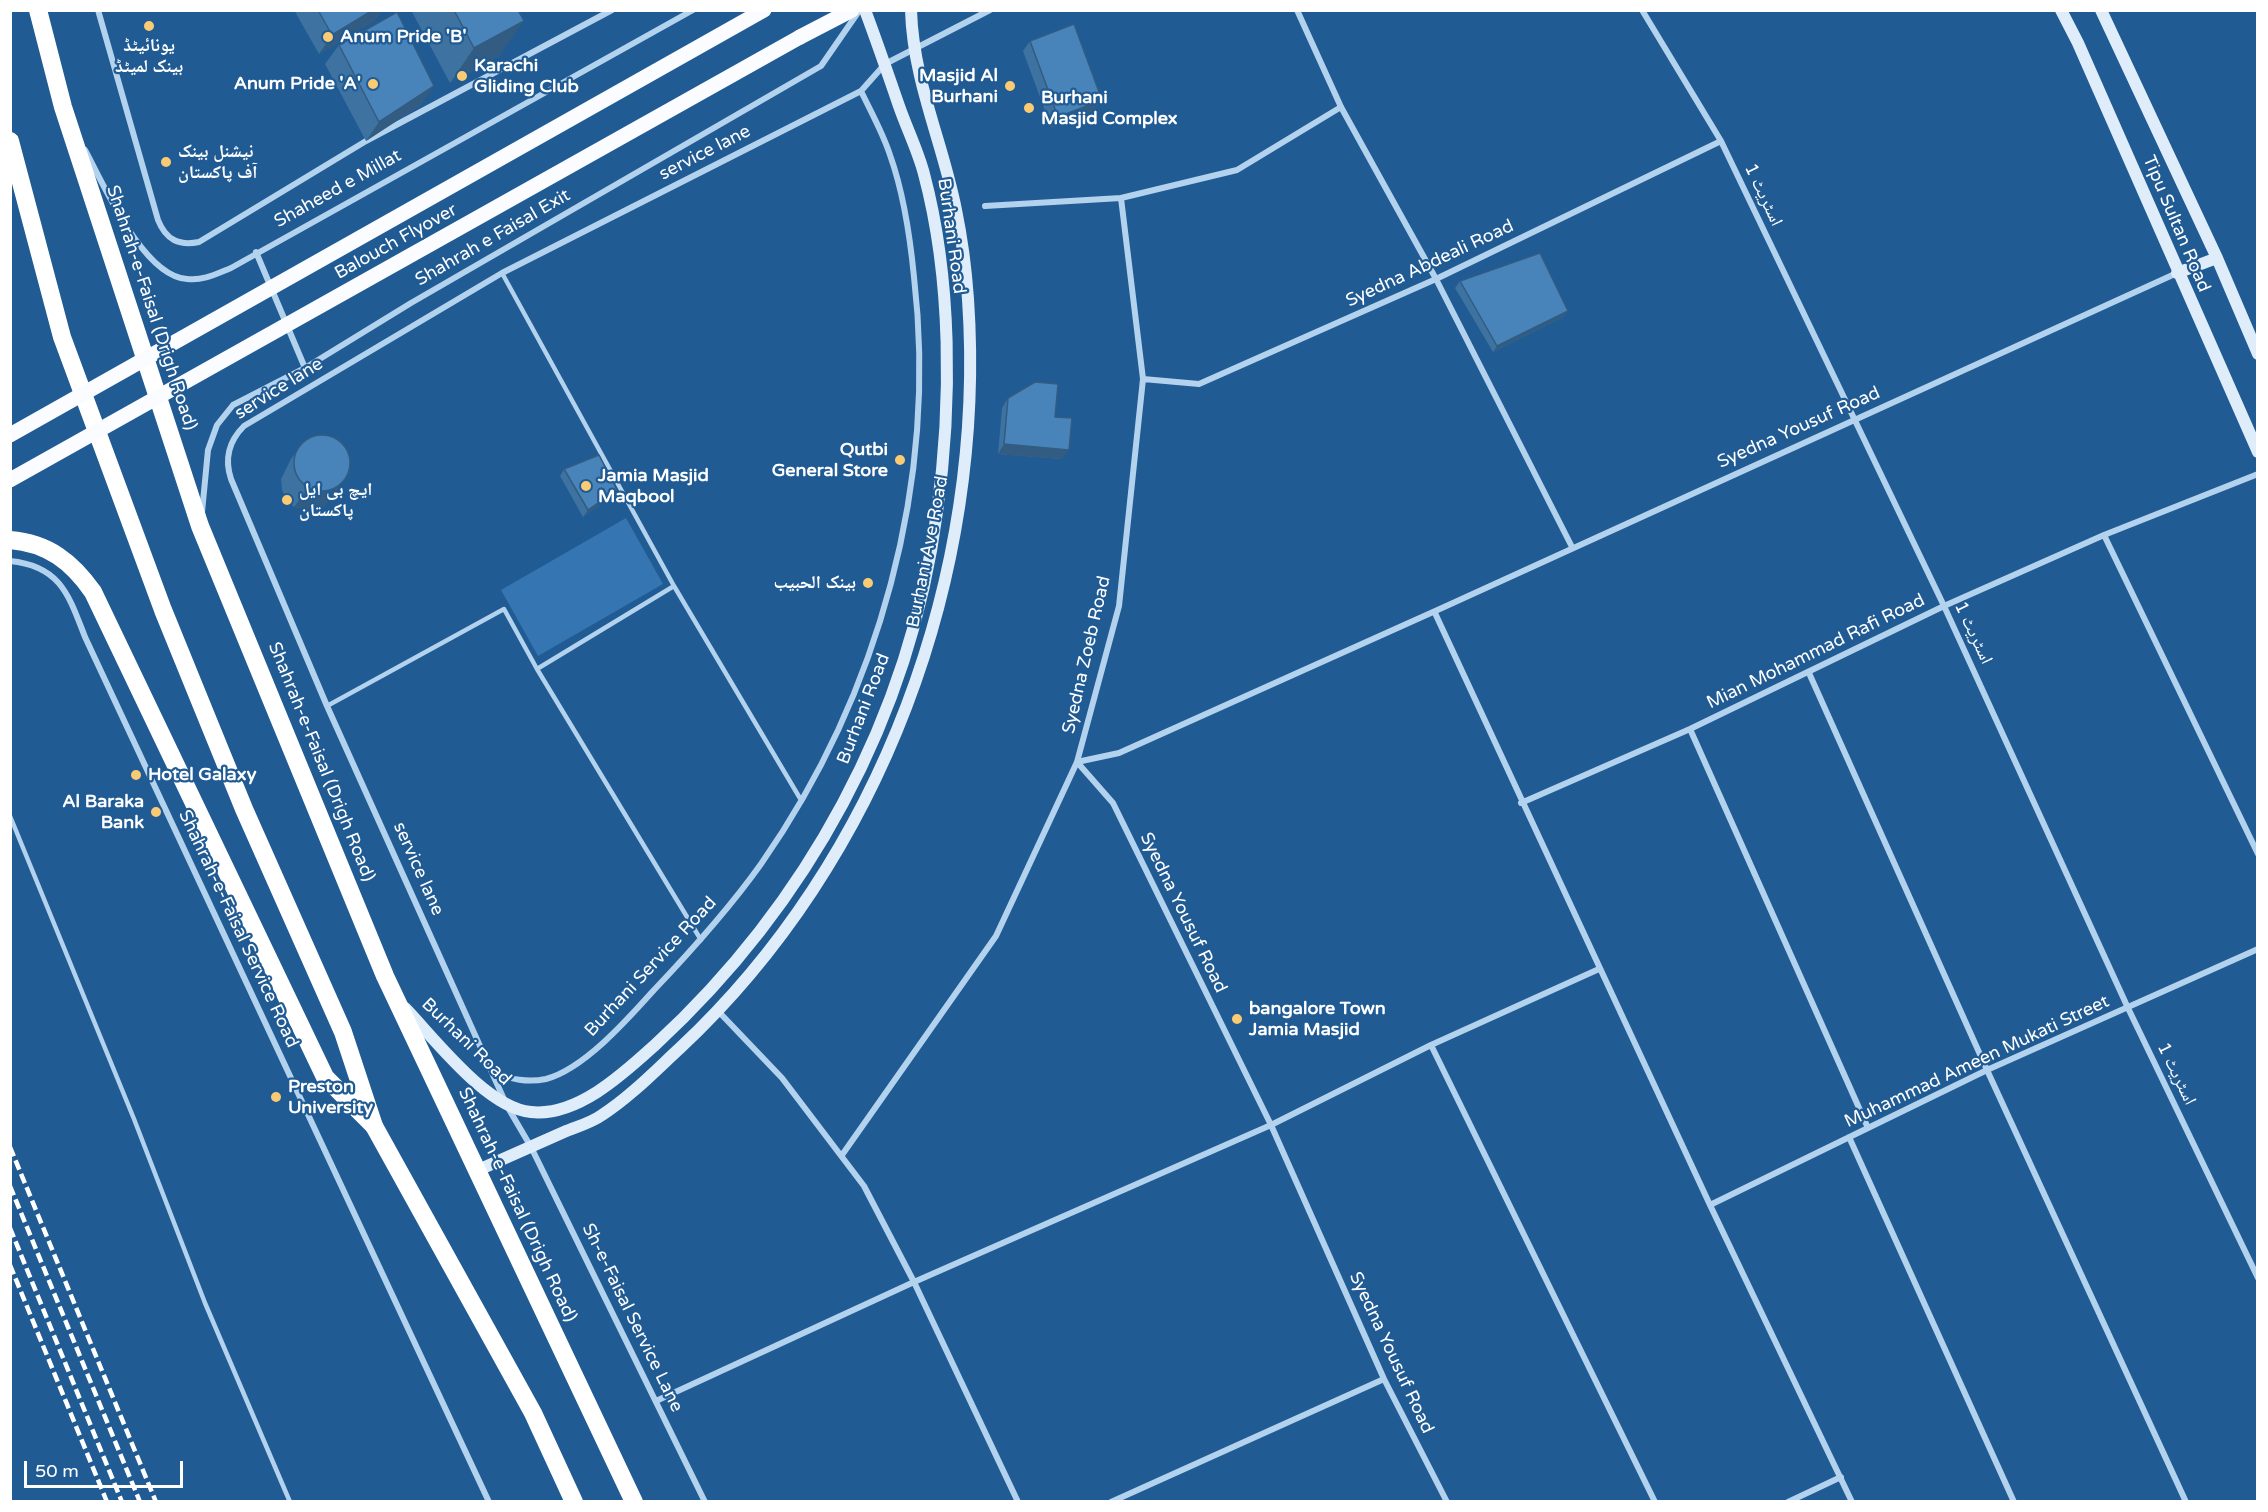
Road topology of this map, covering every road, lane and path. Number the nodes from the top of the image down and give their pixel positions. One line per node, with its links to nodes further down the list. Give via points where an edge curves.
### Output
1 (38, 10): 18 (highway, Shahrah-e-Faisal (Drigh Road))
2 (98, 10): 3 (street, via 158,220 169,238 187,244 199,242 366,141)
3 (612, 10)
4 (693, 10): 24 (street, Shaheed e Millat)
5 (764, 10): 33 (main road, Balouch Flyover, bridge)
6 (852, 10): 36 (main road, Balouch Flyover, bridge)
7 (859, 10): 30 (street, Shahrah e Faisal Exit, via 821,66)
8 (866, 10): 16 (street, Burhani Road)
9 (911, 10): 15 (street, Burhani Ave Road)
10 (990, 10): 15 (street, service lane)
11 (1297, 10): 19 (street)
12 (1642, 10): 21 (street, اسٹریٹ 1)
13 (2061, 10): 27 (street, Tipu Sultan Road)
14 (2101, 10): 25 (street, Tipu Sultan Road)
15 (914, 51): 16 (street, service lane); 59 (street, Burhani Ave Road, via 956,209 968,296 970,357 958,513 928,642 862,810 808,899)
16 (885, 64): 17 (street, service lane); 63 (street, Burhani Road, via 931,204 946,356 937,512 922,591 892,695 840,812 795,885 701,1003 640,1059 587,1098 540,1112)
17 (861, 91): 26 (street, service lane); 50 (street, Burhani Service Road, via 890,154 911,250 920,355 917,439 894,577 879,630 858,684)
18 (63, 107): 24 (street, Shaheed e Millat, via 112,201 149,258 164,272 184,279 204,279); 37 (highway, Shahrah-e-Faisal (Drigh Road))
19 (1341, 107): 22 (street, via 1237,170); 28 (street)
20 (10, 141): 65 (highway, via 66,348 168,621 244,809 344,1032)
21 (1720, 141): 28 (street, Syedna Abdeali Road); 32 (street, اسٹریٹ 1)
22 (1121, 198): 23 (street); 31 (street, Syedna Zoeb Road)
23 (984, 206)
24 (256, 252): 30 (street)
25 (2217, 258): 27 (street); 29 (street, Tipu Sultan Road)
26 (502, 273): 42 (lane); 47 (street, service lane, via 244,426 232,442 228,455 231,479)
27 (2177, 273): 32 (street, Syedna Yousuf Road); 34 (street, Tipu Sultan Road)
28 (1436, 279): 31 (street, Syedna Abdeali Road, via 1199,384); 40 (street)
29 (2258, 354)
30 (305, 368): 37 (street, Shahrah e Faisal Exit, via 233,405 217,424 208,450)
31 (1143, 379): 49 (street, Syedna Zoeb Road, via 1119,606)
32 (1853, 420): 40 (street, Syedna Yousuf Road); 43 (street, اسٹریٹ 1)
33 (10, 435)
34 (2258, 452)
35 (2258, 474): 38 (street, Mian Mohammad Rafi Road)
36 (10, 480)
37 (200, 526): 57 (highway, Shahrah-e-Faisal (Drigh Road))
38 (2104, 535): 43 (street, Mian Mohammad Rafi Road); 53 (street)
39 (10, 540): 65 (highway, bridge, via 39,545 59,555 80,573 93,592 325,1077)
40 (1572, 547): 44 (street, Syedna Yousuf Road)
41 (10, 561): 78 (street, Shahrah-e-Faisal Service Road, via 33,565 68,592 85,637)
42 (674, 586): 45 (lane); 50 (lane)
43 (1944, 606): 46 (street, Mian Mohammad Rafi Road); 58 (street, اسٹریٹ 1)
44 (1434, 613): 49 (street, Syedna Yousuf Road, via 1119,753); 51 (street)
45 (537, 669): 47 (lane, via 504,609); 54 (lane)
46 (1809, 673): 48 (street, Mian Mohammad Rafi Road); 61 (street)
47 (327, 706): 62 (street, service lane)
48 (1690, 729): 51 (street, Mian Mohammad Rafi Road); 66 (street)
49 (1077, 762): 64 (street, Syedna Yousuf Road, via 1113,803); 69 (street, Syedna Zoeb Road, via 996,936)
50 (801, 800): 54 (street, Burhani Service Road, via 762,862)
51 (1521, 802): 56 (street)
52 (10, 816): 77 (lane, via 205,1303)
53 (2258, 854)
54 (701, 940): 62 (street, Burhani Service Road, via 626,1019 567,1069 528,1081)
55 (2258, 950): 58 (street, Muhammad Ameen Mukati Street)
56 (1599, 969): 60 (street); 71 (street)
57 (398, 1000): 63 (street, Burhani Road, via 486,1092); 70 (highway, Shahrah-e-Faisal (Drigh Road))
58 (2128, 1008): 61 (street, Muhammad Ameen Mukati Street); 72 (street, اسٹریٹ 1)
59 (719, 1012): 68 (street, via 600,1117); 69 (street, via 782,1078)
60 (1431, 1045): 64 (street); 85 (street)
61 (1987, 1070): 66 (street, Muhammad Ameen Mukati Street); 89 (street)
62 (494, 1073): 63 (street, service lane)
63 (507, 1106): 68 (street, Sh-e-Faisal Service Lane)
64 (1271, 1125): 73 (street); 74 (street, Syedna Yousuf Road)
65 (374, 1126): 79 (highway, via 533,1413)
66 (1868, 1128): 67 (street, Muhammad Ameen Mukati Street)
67 (1849, 1137): 71 (street, Muhammad Ameen Mukati Street); 88 (street)
68 (531, 1147): 70 (street); 75 (street, Sh-e-Faisal Service Lane)
69 (842, 1155): 73 (street, via 864,1186)
70 (476, 1170): 80 (highway, Shahrah-e-Faisal (Drigh Road))
71 (1710, 1205): 76 (street)
72 (2258, 1278)
73 (914, 1282): 75 (street); 82 (street)
74 (1384, 1379): 83 (street); 84 (street, Syedna Yousuf Road)
75 (656, 1401): 81 (street, Sh-e-Faisal Service Lane)
76 (1841, 1477): 86 (street); 87 (street)
77 (290, 1502)
78 (489, 1502)
79 (574, 1502)
80 (634, 1502)
81 (705, 1502)
82 (1018, 1502)
83 (1111, 1502)
84 (1446, 1502)
85 (1655, 1502)
86 (1788, 1502)
87 (1852, 1502)
88 (2014, 1502)
89 (2186, 1502)

